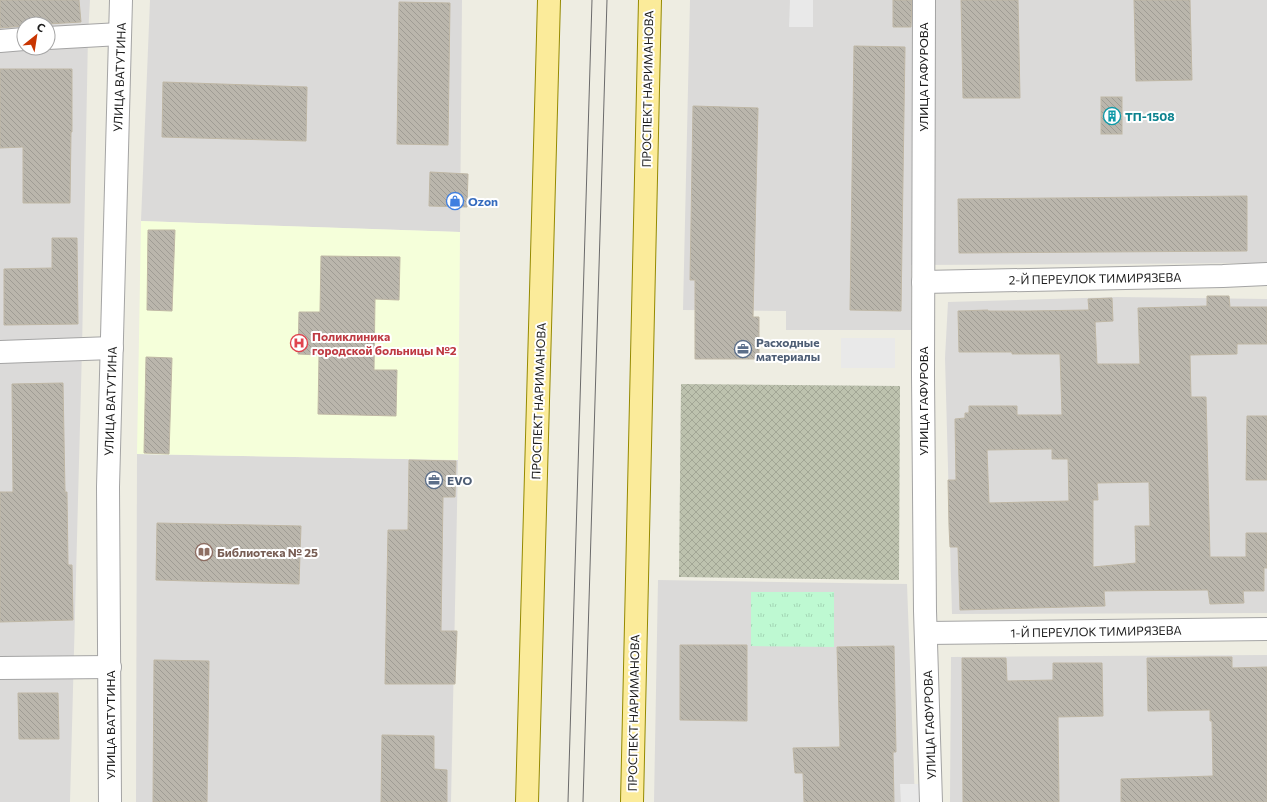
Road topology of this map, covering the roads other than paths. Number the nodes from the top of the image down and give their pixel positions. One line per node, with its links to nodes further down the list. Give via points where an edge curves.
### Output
1 (121, 0): 5 (street, УЛИЦА ВАТУТИНА)
2 (549, 0): 18 (main road, ПРОСПЕКТ НАРИМАНОВА)
3 (650, 0): 19 (main road, ПРОСПЕКТ НАРИМАНОВА)
4 (924, 0): 10 (street, УЛИЦА ГАФУРОВА)
5 (120, 34): 6 (street); 11 (street, УЛИЦА ВАТУТИНА)
6 (56, 38)
7 (16, 40): 8 (street)
8 (0, 41)
9 (1267, 274): 10 (street, 2-Й ПЕРЕУЛОК ТИМИРЯЗЕВА)
10 (923, 282): 14 (street, УЛИЦА ГАФУРОВА)
11 (112, 348): 12 (street); 16 (street, УЛИЦА ВАТУТИНА, via 108,488)
12 (0, 352)
13 (1267, 629): 14 (street, 1-Й ПЕРЕУЛОК ТИМИРЯЗЕВА)
14 (926, 633): 20 (street, УЛИЦА ГАФУРОВА)
15 (0, 668): 16 (street)
16 (110, 668): 17 (street, УЛИЦА ВАТУТИНА)
17 (110, 802)
18 (527, 802)
19 (632, 802)
20 (931, 802)

